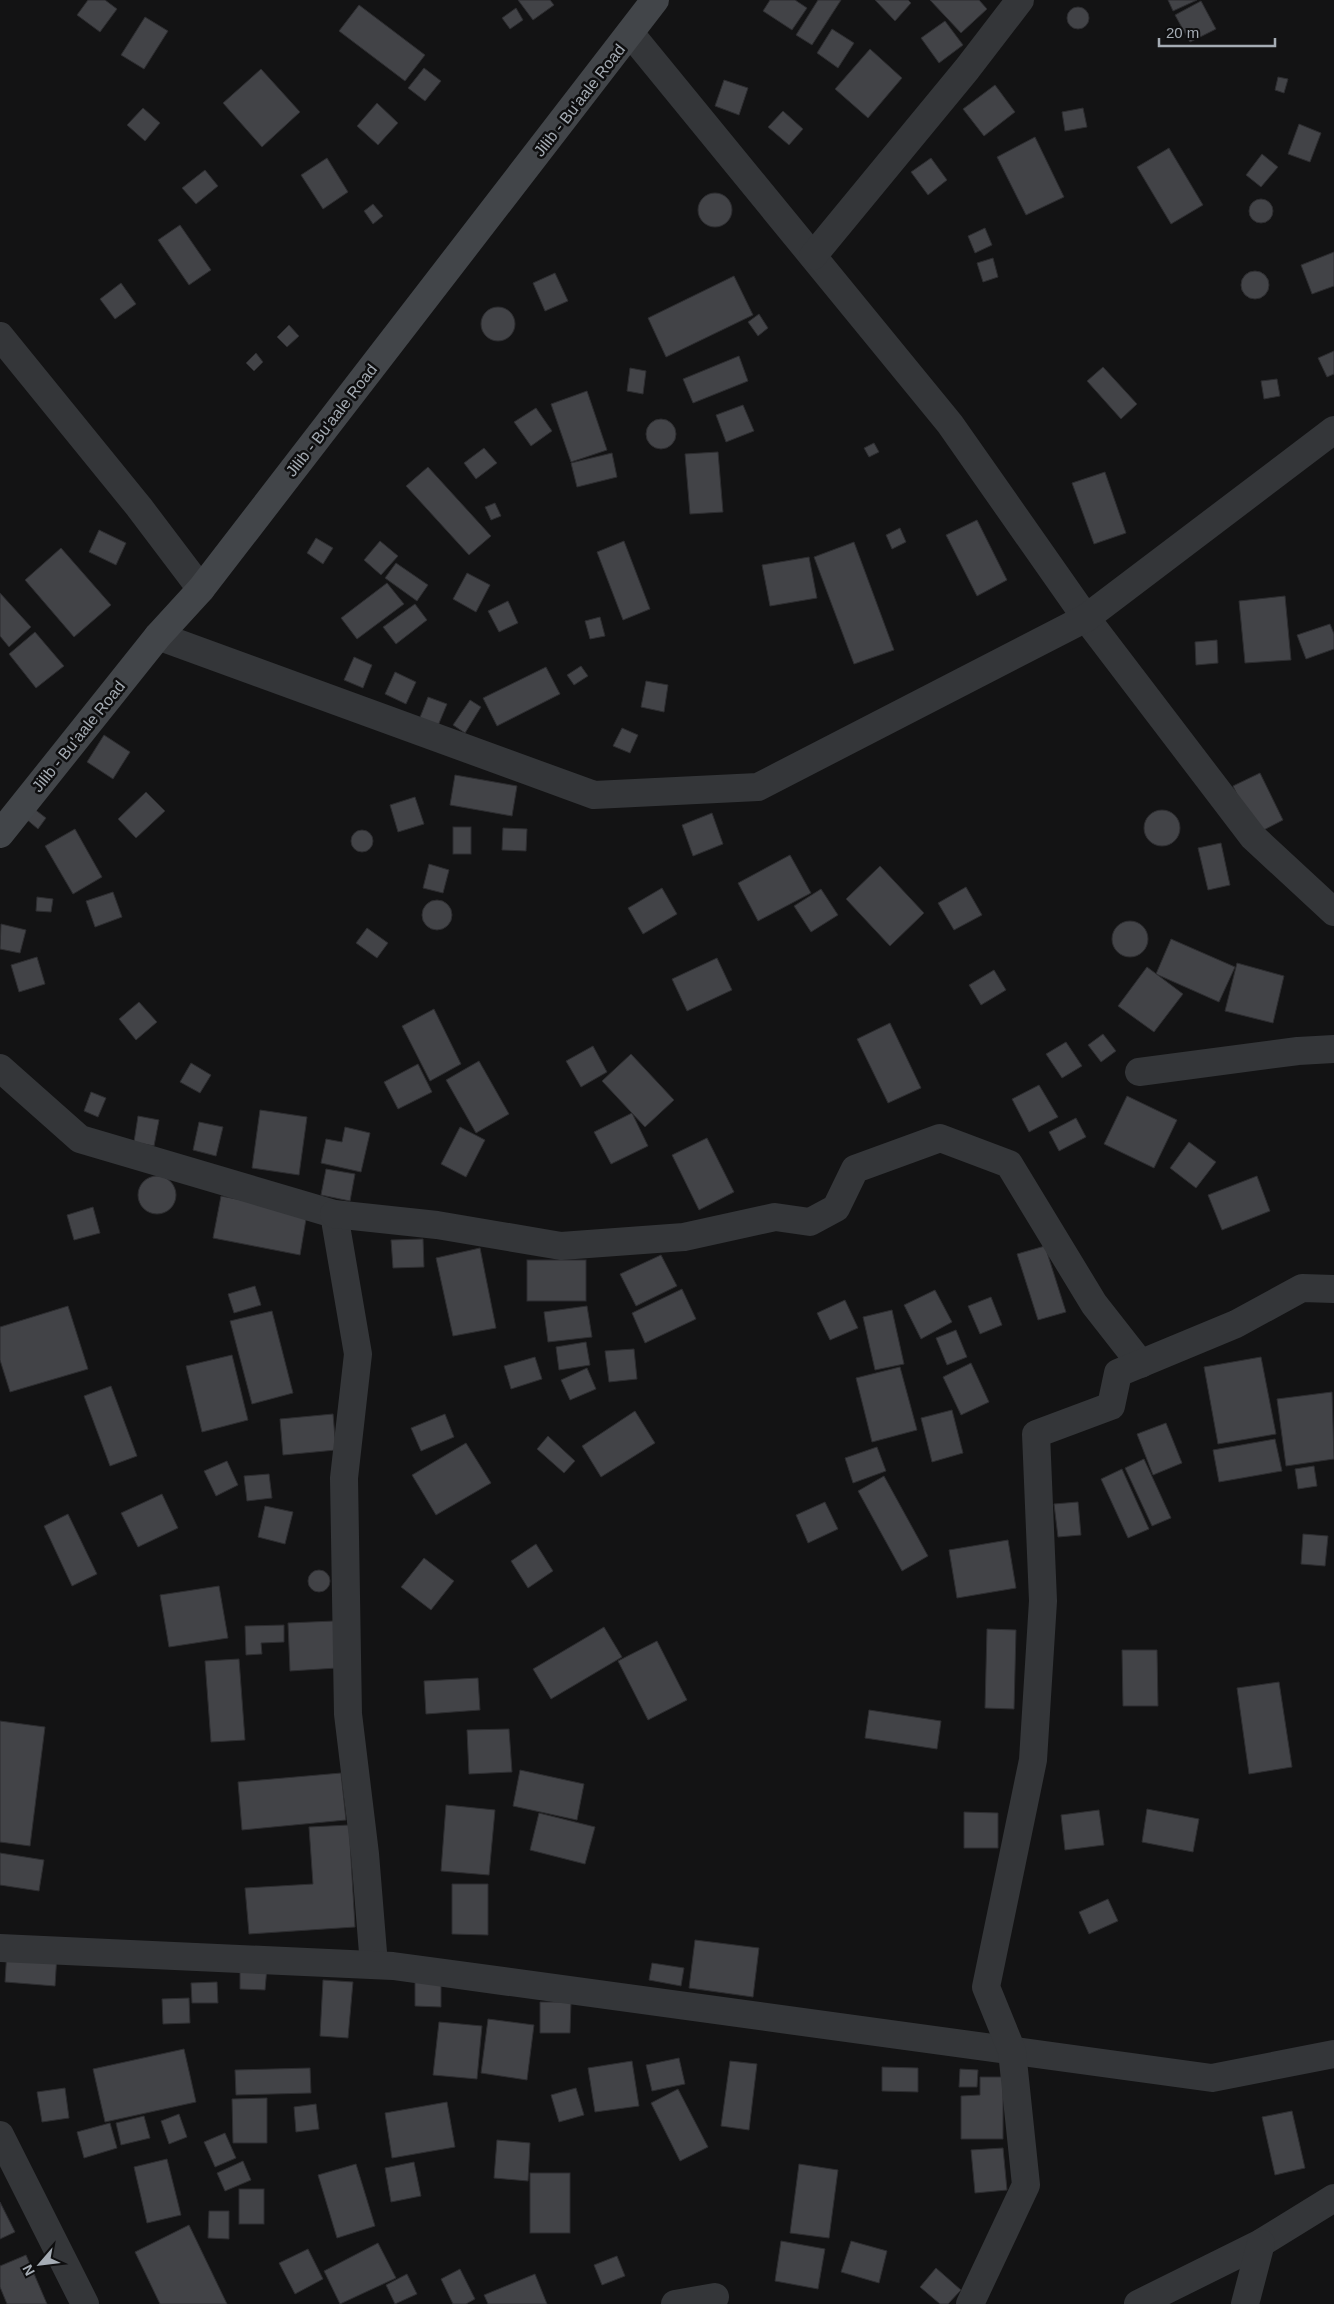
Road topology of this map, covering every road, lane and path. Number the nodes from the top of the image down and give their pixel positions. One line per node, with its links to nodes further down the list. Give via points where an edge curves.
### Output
1 (655, 0): 3 (main road, Jilib - Bu'aale Road)
2 (1020, 0): 4 (street)
3 (630, 33): 4 (street); 7 (main road, Jilib - Bu'aale Road)
4 (814, 256): 8 (street, via 950,424)
5 (0, 336): 7 (street, via 139,506)
6 (1334, 430): 8 (street)
7 (201, 589): 9 (main road, Jilib - Bu'aale Road)
8 (1086, 618): 9 (street, via 758,787 594,795); 11 (street, via 1253,837)
9 (158, 636): 10 (main road, Jilib - Bu'aale Road)
10 (0, 834)
11 (1334, 912)
12 (1334, 1049): 14 (street)
13 (0, 1068): 15 (street, via 80,1139)
14 (1138, 1072)
15 (334, 1214): 17 (street, via 437,1225 561,1246 684,1237 775,1217 810,1222 836,1208 855,1169 940,1138 1009,1164 1094,1304); 19 (street, via 358,1354 344,1478 348,1714 365,1854)
16 (1334, 1289): 17 (street, via 1302,1288 1236,1324)
17 (1141, 1364): 20 (street, via 1118,1373 1110,1406 1036,1434 1043,1601 1033,1760 986,1987)
18 (0, 1948): 19 (street)
19 (374, 1966): 20 (street)
20 (1012, 2051): 21 (street, via 1212,2078); 29 (street, via 1026,2185)
21 (1334, 2054)
22 (0, 2135): 23 (street)
23 (10, 2179): 27 (street)
24 (1334, 2198): 25 (street)
25 (1260, 2243): 30 (street); 31 (street)
26 (715, 2297): 28 (street)
27 (85, 2304)
28 (675, 2304)
29 (970, 2304)
30 (1138, 2304)
31 (1245, 2304)

